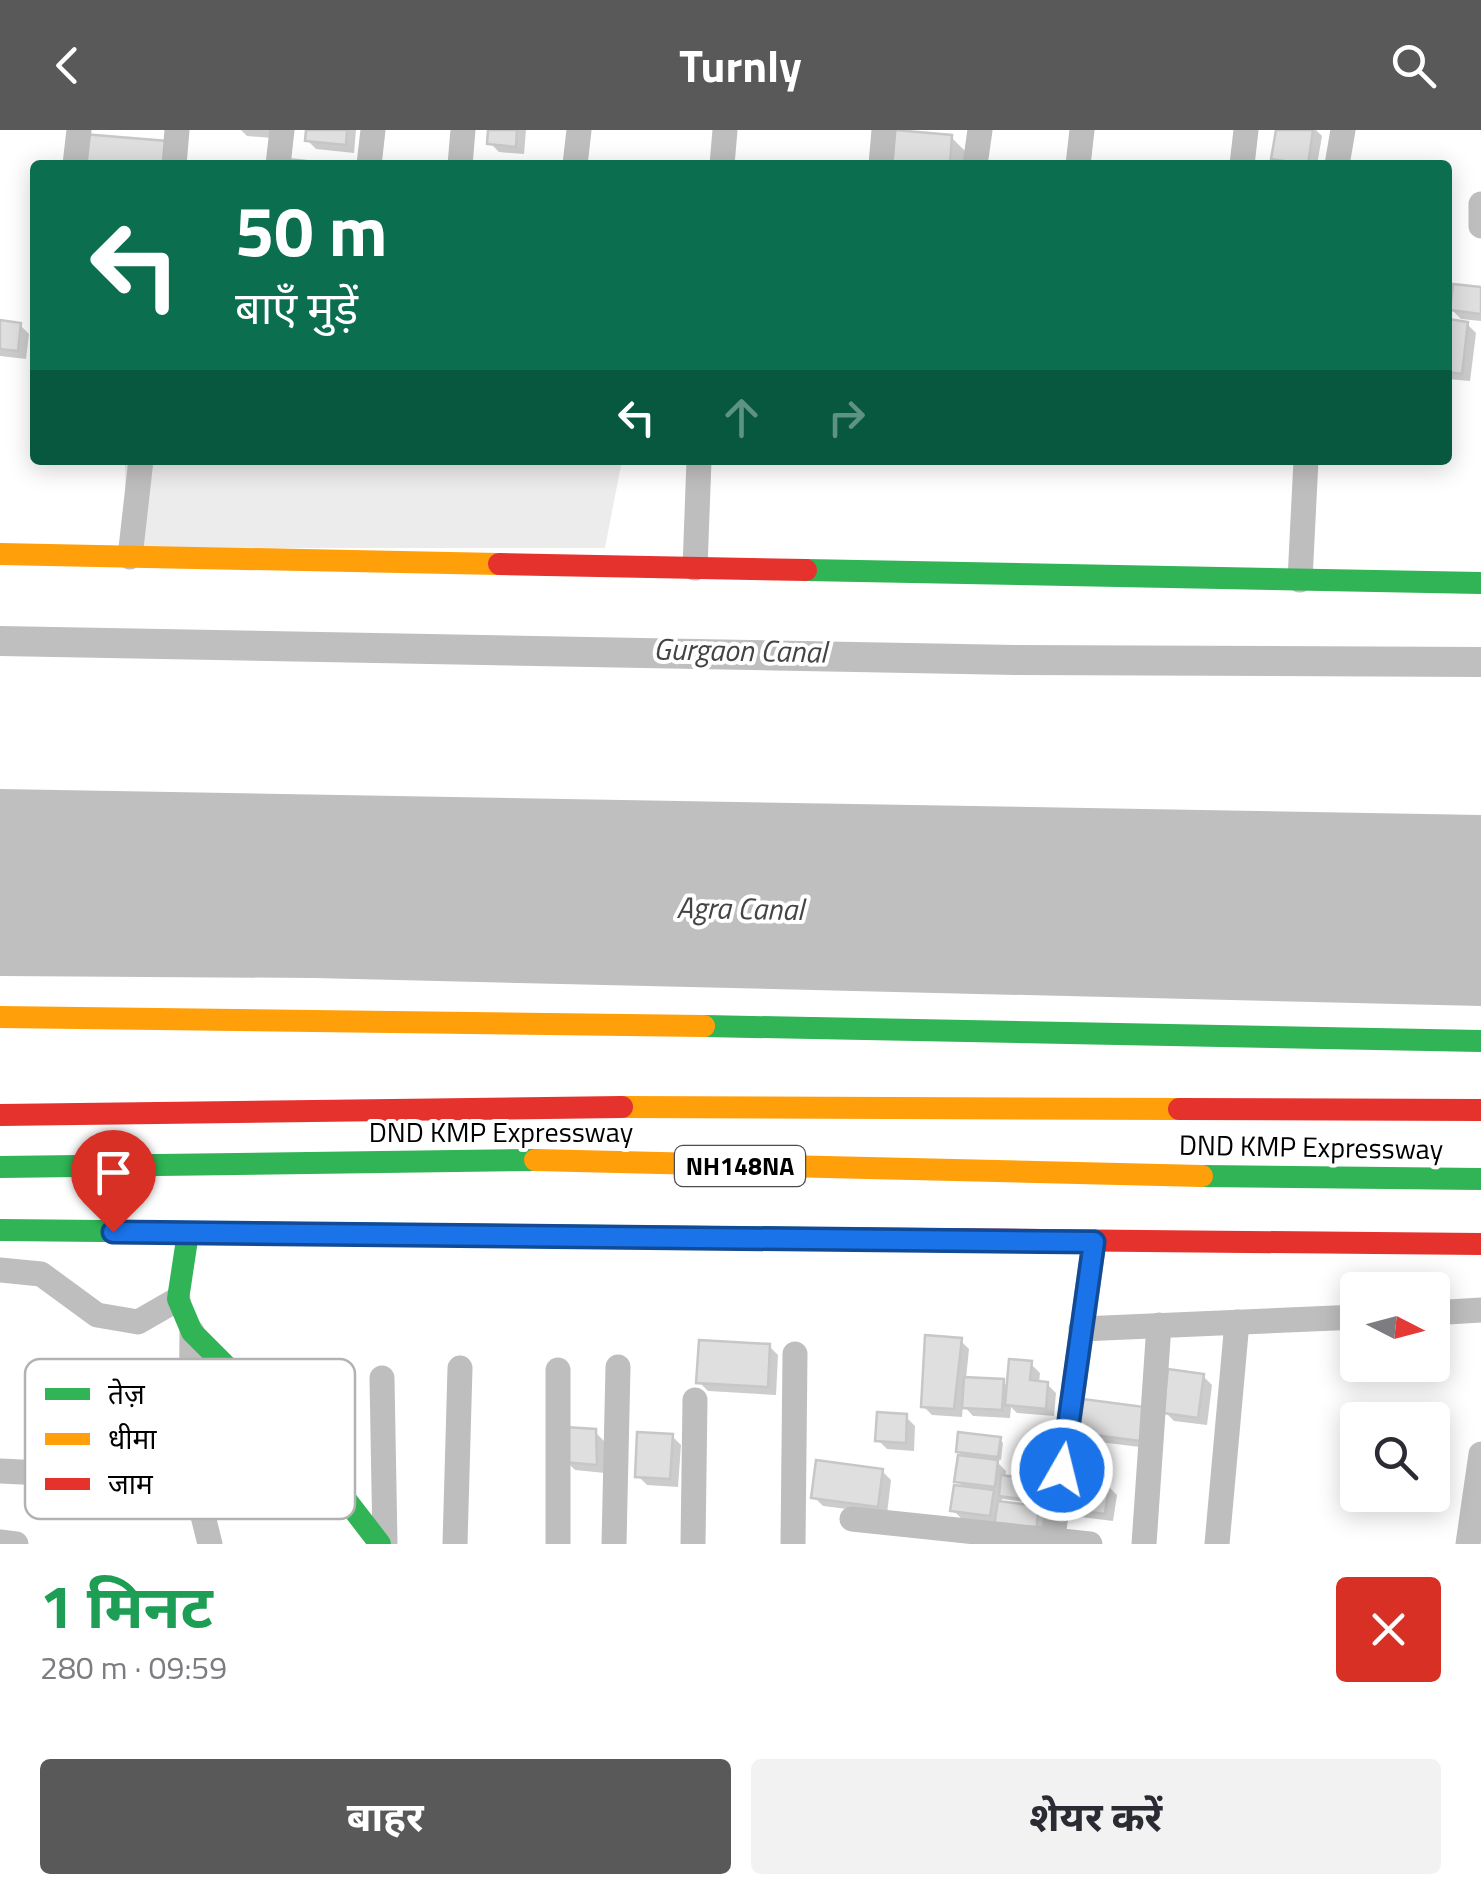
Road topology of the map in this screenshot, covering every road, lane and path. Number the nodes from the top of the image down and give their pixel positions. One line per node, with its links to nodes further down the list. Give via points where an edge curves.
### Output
1 (80, 130): 13 (street)
2 (178, 130): 14 (street)
3 (282, 130): 15 (street)
4 (373, 130): 16 (street)
5 (463, 130): 17 (street)
6 (579, 130): 18 (street)
7 (725, 130): 19 (street)
8 (884, 130): 20 (street)
9 (980, 130): 21 (street)
10 (1082, 130): 22 (street)
11 (1246, 130): 23 (street)
12 (1343, 130): 24 (street)
13 (76, 160)
14 (175, 160)
15 (279, 160)
16 (370, 160)
17 (460, 160)
18 (576, 160)
19 (722, 160)
20 (881, 160)
21 (977, 160)
22 (1079, 160)
23 (1243, 160)
24 (1338, 160)
25 (1481, 204): 26 (street)
26 (1481, 226)
27 (140, 465): 31 (street)
28 (699, 465): 32 (street)
29 (1306, 465): 33 (street)
30 (0, 554): 31 (main road)
31 (130, 556): 32 (main road)
32 (694, 568): 33 (main road)
33 (1300, 580): 34 (main road)
34 (1481, 583)
35 (0, 1017): 36 (main road)
36 (1481, 1041)
37 (1481, 1110): 38 (main road, DND KMP Expressway / NH148NA, via 493,1107)
38 (0, 1115)
39 (0, 1167): 40 (main road, DND KMP Expressway / NH148NA, via 508,1159)
40 (1481, 1179)
41 (0, 1230): 42 (main road)
42 (188, 1233): 43 (main road); 46 (main road)
43 (1094, 1242): 44 (main road); 52 (street)
44 (1481, 1244)
45 (0, 1270): 46 (street, via 42,1274 96,1314 124,1320 138,1322)
46 (178, 1299): 53 (main road)
47 (1481, 1310): 48 (street)
48 (1450, 1312)
49 (1340, 1318): 50 (street)
50 (1237, 1322): 51 (street); 80 (street)
51 (1160, 1325): 52 (street); 79 (street)
52 (1082, 1330): 69 (street)
53 (192, 1332): 55 (street); 56 (main road)
54 (795, 1354): 77 (street)
55 (192, 1359)
56 (219, 1359)
57 (618, 1367): 75 (street)
58 (460, 1368): 73 (street)
59 (558, 1370): 74 (street)
60 (382, 1378): 72 (street)
61 (696, 1400): 76 (street)
62 (1481, 1454): 81 (street)
63 (0, 1470): 64 (street)
64 (25, 1471)
65 (355, 1510): 72 (main road)
66 (852, 1518): 69 (street)
67 (204, 1519): 71 (street)
68 (0, 1542): 70 (street)
69 (1053, 1542): 78 (street)
70 (16, 1544)
71 (210, 1544)
72 (382, 1544)
73 (455, 1544)
74 (558, 1544)
75 (614, 1544)
76 (692, 1544)
77 (793, 1544)
78 (1090, 1544)
79 (1144, 1544)
80 (1217, 1544)
81 (1468, 1544)

